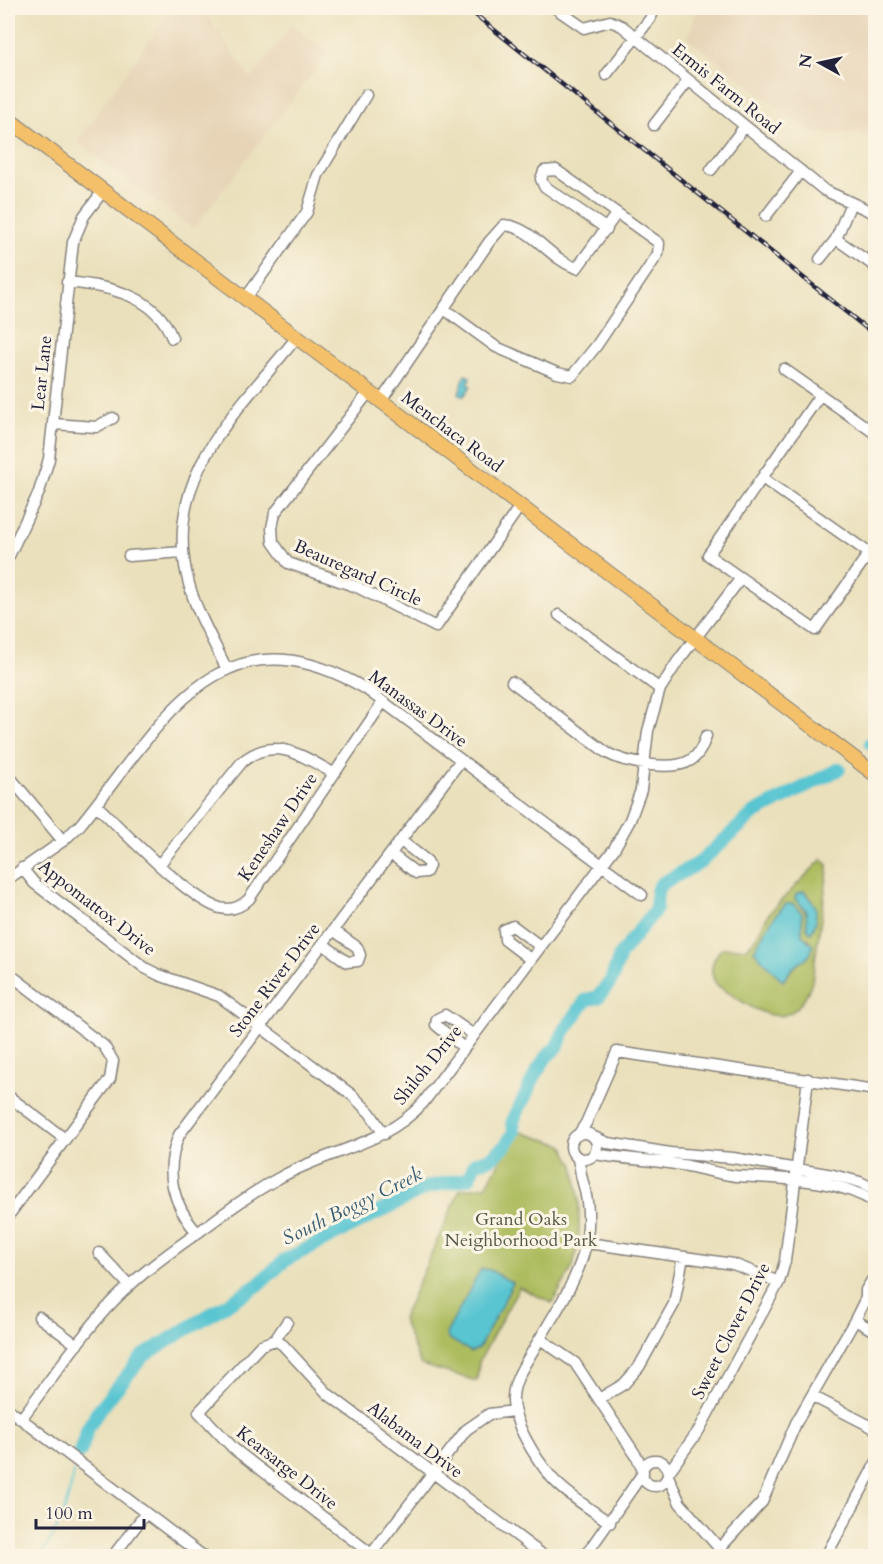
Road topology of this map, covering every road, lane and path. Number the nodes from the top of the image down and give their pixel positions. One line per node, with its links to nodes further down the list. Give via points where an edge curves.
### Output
1 (555, 8): 3 (street, Ermis Farm Road, via 584,28 613,21)
2 (656, 8): 3 (street)
3 (636, 37): 4 (street); 5 (street, Ermis Farm Road)
4 (606, 75)
5 (688, 81): 8 (street); 9 (street, Ermis Farm Road)
6 (366, 94): 22 (street, via 318,175 303,218)
7 (8, 119): 12 (main road, Menchaca Road)
8 (654, 125)
9 (745, 126): 10 (street); 11 (street, Ermis Farm Road)
10 (711, 170)
11 (801, 171): 13 (street, Ermis Farm Road, via 824,190); 16 (street)
12 (103, 191): 21 (street, Lear Lane, via 84,216 76,235); 22 (main road, Menchaca Road)
13 (851, 203): 15 (street, Ermis Farm Road); 18 (street)
14 (617, 213): 17 (street); 17 (street, via 556,170 544,171 544,186); 23 (street, via 649,234 660,249 572,376 496,347)
15 (876, 214)
16 (766, 216)
17 (607, 229): 23 (street, via 577,268 514,227 504,225)
18 (836, 239): 19 (street); 20 (street)
19 (820, 259)
20 (876, 267)
21 (68, 282): 25 (street, via 125,293 159,316); 30 (street, Lear Lane)
22 (245, 299): 24 (main road, Menchaca Road)
23 (444, 309): 28 (street)
24 (297, 337): 28 (main road, Menchaca Road); 34 (street, via 200,463 186,503)
25 (172, 338)
26 (784, 369): 27 (street)
27 (820, 395): 31 (street); 32 (street)
28 (375, 396): 33 (main road, Menchaca Road); 33 (street, Beauregard Circle, via 275,513 273,542 288,563 357,587 435,627)
29 (113, 418): 30 (street, via 96,427)
30 (54, 424): 36 (street, Lear Lane, via 44,477)
31 (876, 434)
32 (762, 478): 37 (street, via 708,555); 37 (street, via 869,554 815,630)
33 (520, 506): 39 (main road, Menchaca Road)
34 (183, 552): 35 (street); 40 (street, via 191,589)
35 (129, 556)
36 (8, 558)
37 (741, 578): 39 (street, Shiloh Drive)
38 (559, 615): 42 (street)
39 (697, 638): 42 (street, Shiloh Drive); 49 (main road, Menchaca Road)
40 (226, 668): 43 (street, Manassas Drive, via 265,660 306,663 356,683); 50 (street, Manassas Drive, via 184,696)
41 (512, 682): 46 (street, via 607,753)
42 (660, 690): 46 (street, Shiloh Drive, via 648,731)
43 (383, 702): 45 (street, Manassas Drive); 47 (street, Keneshaw Drive)
44 (706, 736): 46 (street, via 699,753 687,762)
45 (461, 760): 52 (street, Stone River Drive); 55 (street, Manassas Drive)
46 (644, 764): 55 (street, Shiloh Drive, via 641,790 630,820)
47 (333, 773): 54 (street, via 291,750 258,752 242,762); 54 (street, Keneshaw Drive, via 241,906 215,906)
48 (8, 775): 51 (street)
49 (876, 775)
50 (96, 805): 51 (street, Manassas Drive); 54 (street, Keneshaw Drive)
51 (63, 841): 56 (street, Manassas Drive)
52 (401, 841): 53 (street, Stone River Drive); 53 (street, via 427,861 426,872 416,873)
53 (391, 854): 59 (street, Stone River Drive)
54 (159, 865)
55 (601, 866): 58 (street, Manassas Drive); 61 (street, Shiloh Drive)
56 (22, 868): 57 (street, Manassas Drive); 64 (street, Appomattox Drive, via 34,884 145,968 209,991)
57 (8, 879)
58 (642, 896)
59 (333, 930): 60 (street, Stone River Drive); 60 (street, via 357,947 358,961 347,962)
60 (323, 944): 64 (street, Stone River Drive)
61 (540, 946): 62 (street, Shiloh Drive); 62 (street, via 513,926 504,930 505,940)
62 (530, 959): 65 (street, Shiloh Drive)
63 (8, 973): 74 (street, via 104,1047 113,1061 110,1078)
64 (260, 1027): 71 (street, Appomattox Drive, via 352,1095); 82 (street, Stone River Drive, via 186,1125 172,1155 174,1196)
65 (474, 1035): 66 (street, Shiloh Drive); 66 (street, via 448,1016 437,1019 440,1031)
66 (464, 1048): 71 (street, Shiloh Drive, via 416,1111)
67 (808, 1079): 68 (street); 70 (street, via 617,1052); 77 (street, Sweet Clover Drive)
68 (876, 1090)
69 (8, 1096): 74 (street)
70 (594, 1107): 72 (street); 73 (street)
71 (384, 1134): 82 (street, Shiloh Drive, via 280,1177)
72 (578, 1135): 73 (street); 76 (street, via 571,1145)
73 (594, 1137): 75 (street); 77 (street, via 670,1153 733,1158)
74 (65, 1139): 81 (street)
75 (594, 1155): 76 (street); 77 (street, via 725,1174); 78 (street)
76 (577, 1157): 78 (street)
77 (797, 1175): 79 (street, via 845,1178); 80 (street, via 844,1188); 87 (street, Sweet Clover Drive)
78 (585, 1185): 83 (street)
79 (876, 1190)
80 (876, 1203)
81 (10, 1208)
82 (197, 1233): 88 (street, Shiloh Drive)
83 (588, 1243): 85 (street); 96 (street, via 580,1269)
84 (99, 1253): 88 (street)
85 (683, 1257): 87 (street, via 742,1266); 99 (street, via 674,1304 639,1367 624,1384)
86 (876, 1274): 90 (street, via 866,1290)
87 (779, 1282): 105 (street, Sweet Clover Drive, via 699,1430)
88 (129, 1285): 97 (street, Shiloh Drive)
89 (876, 1290): 90 (street)
90 (866, 1298): 92 (street)
91 (39, 1317): 97 (street)
92 (855, 1320): 94 (street); 98 (street)
93 (287, 1322): 95 (street, Kearsarge Drive)
94 (876, 1332)
95 (275, 1340): 109 (street, Alabama Drive, via 328,1394); 117 (street, Kearsarge Drive, via 261,1345 199,1412 234,1449)
96 (540, 1340): 99 (street, via 571,1358); 101 (street, via 516,1380)
97 (77, 1345): 102 (street, Shiloh Drive)
98 (812, 1396): 103 (street); 116 (street, via 762,1502)
99 (599, 1399): 104 (street)
100 (8, 1409): 102 (street)
101 (514, 1411): 109 (street, via 489,1414 472,1425); 115 (street, via 520,1428 552,1478)
102 (21, 1419): 114 (street)
103 (876, 1429)
104 (629, 1444): 106 (street); 108 (street)
105 (684, 1448): 106 (street, Sweet Clover Drive); 110 (street, Sweet Clover Drive)
106 (657, 1461): 108 (street, via 647,1464); 110 (street, via 665,1465)
107 (876, 1463): 122 (street)
108 (643, 1472): 111 (street, via 645,1481); 112 (street)
109 (432, 1474): 117 (street); 120 (street, Alabama Drive)
110 (668, 1474): 111 (street, via 665,1482); 113 (street)
111 (653, 1486): 112 (street); 113 (street)
112 (628, 1498): 115 (street)
113 (680, 1503): 116 (street)
114 (146, 1513): 118 (street); 119 (street)
115 (609, 1523): 121 (street)
116 (723, 1552)
117 (372, 1556)
118 (113, 1557)
119 (203, 1557)
120 (544, 1557)
121 (585, 1557)
122 (826, 1557)

